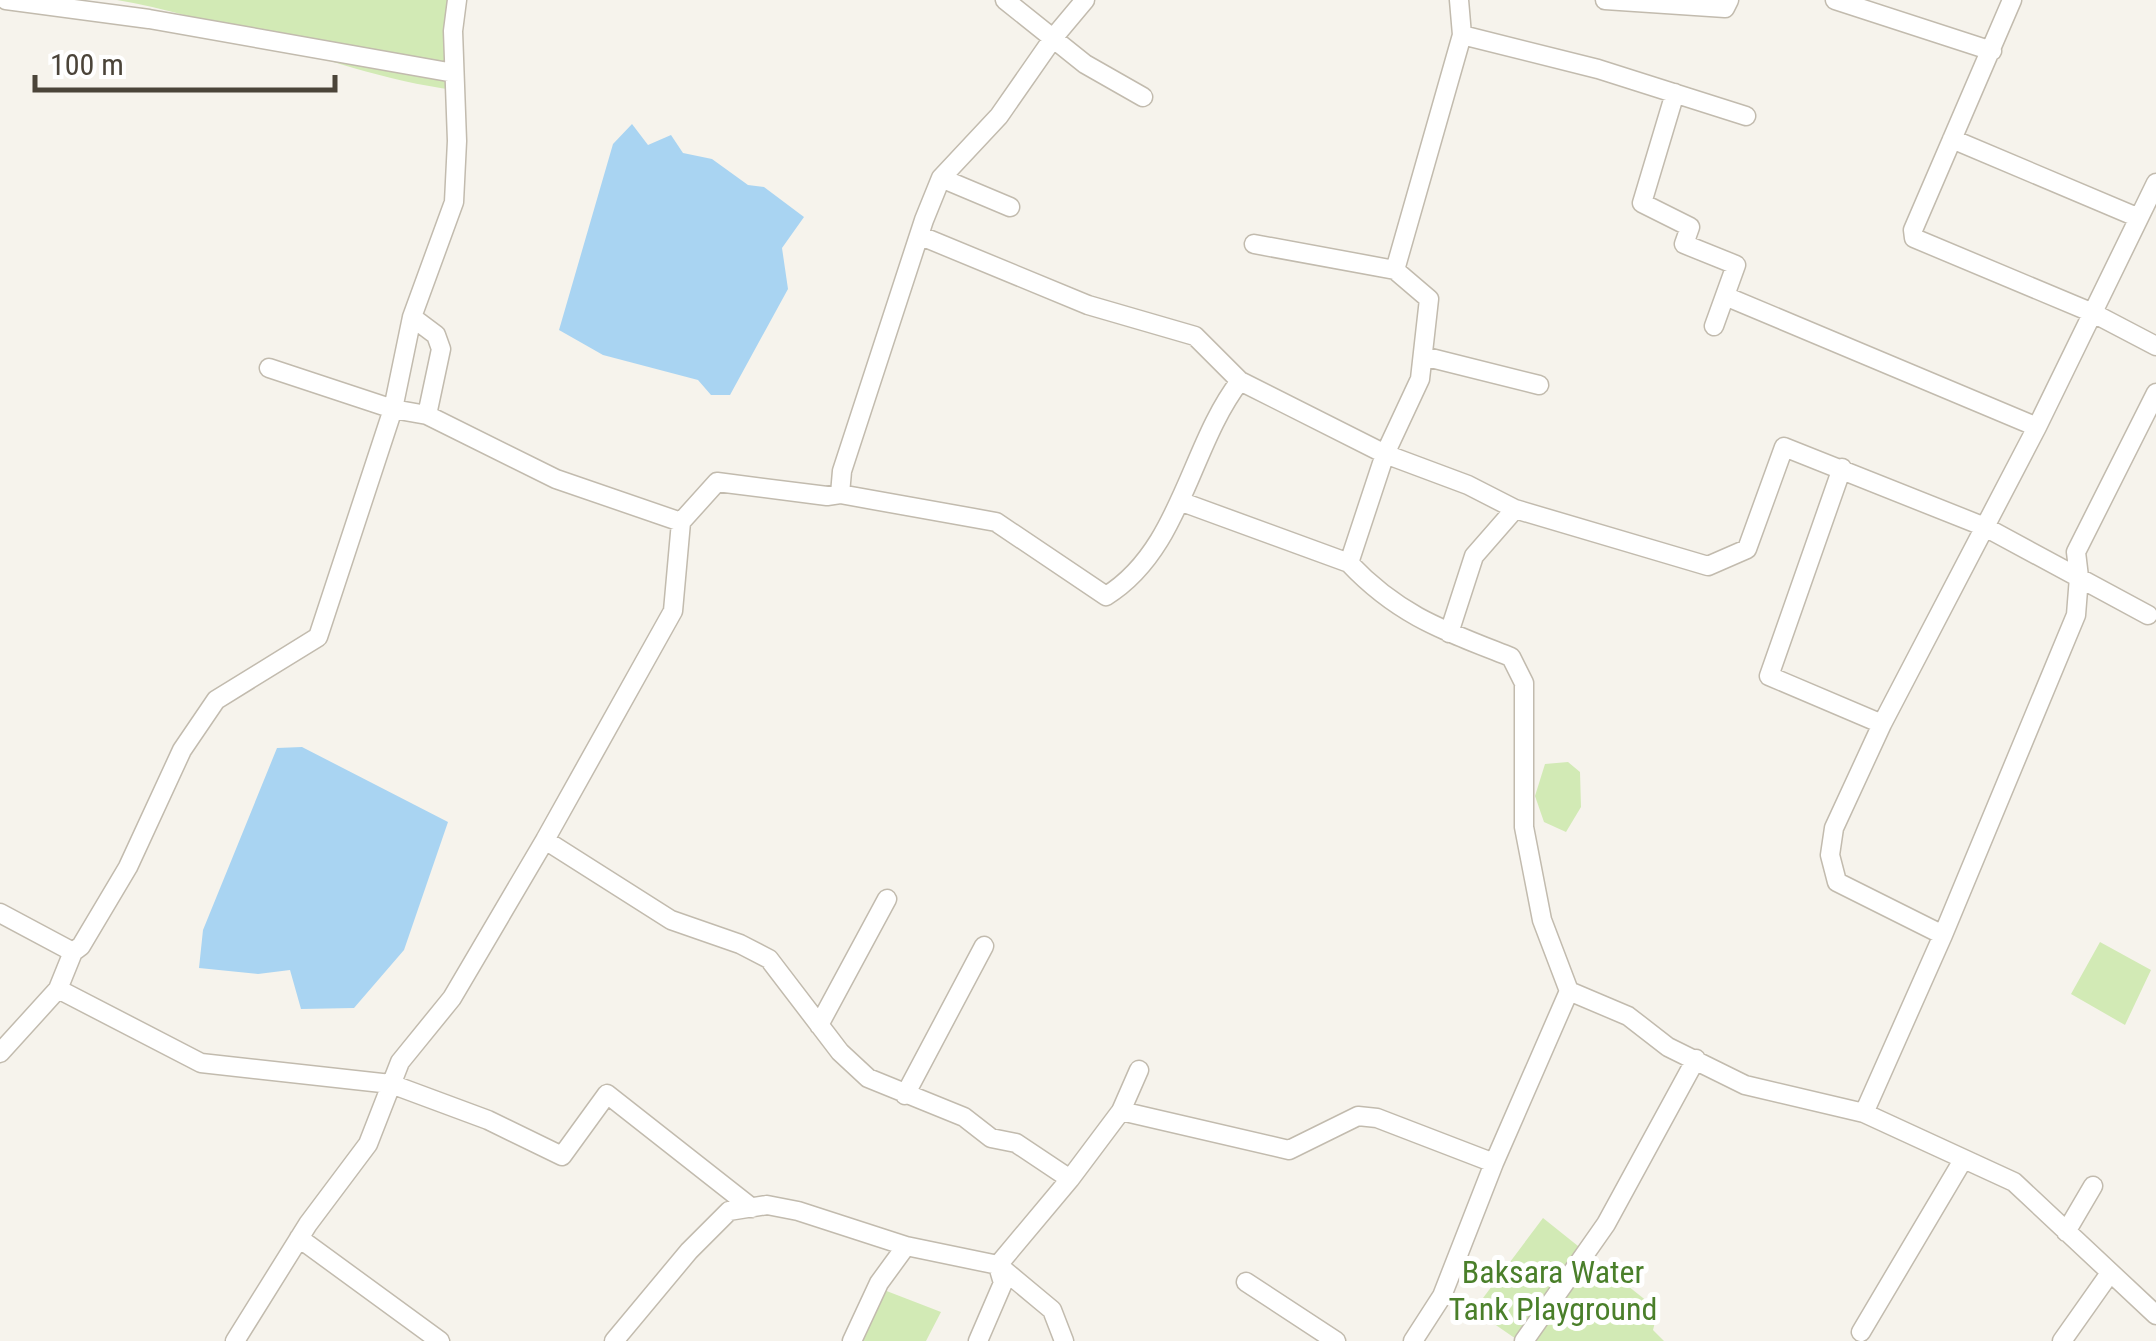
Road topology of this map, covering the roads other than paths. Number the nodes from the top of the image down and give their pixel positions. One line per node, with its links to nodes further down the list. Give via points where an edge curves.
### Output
1 (6, 0): 13 (street)
2 (458, 0): 13 (street)
3 (1005, 0): 11 (street)
4 (1085, 0): 11 (street)
5 (1459, 0): 10 (street)
6 (1606, 0): 7 (street, via 1725,8)
7 (1729, 0)
8 (1835, 0): 12 (street)
9 (2012, 0): 12 (street)
10 (1462, 34): 14 (street); 24 (street)
11 (1054, 37): 15 (street, via 1085,64); 18 (street, via 999,116)
12 (1992, 51): 17 (street)
13 (454, 73): 27 (street, via 454,202)
14 (1676, 93): 16 (street); 25 (street, via 1642,203 1690,227 1684,244 1736,265)
15 (1143, 97)
16 (1746, 116)
17 (1952, 139): 21 (street); 26 (street, via 1914,238)
18 (941, 178): 20 (street); 22 (street)
19 (2156, 184): 21 (street)
20 (1010, 207)
21 (2139, 218): 26 (street)
22 (921, 236): 32 (street, via 1088,304 1195,336); 40 (street)
23 (1254, 244): 24 (street)
24 (1394, 270): 30 (street, via 1429,299)
25 (1725, 296): 28 (street); 37 (street)
26 (2093, 313): 29 (street); 37 (street)
27 (412, 317): 35 (street); 36 (street, via 436,335 441,350)
28 (1714, 326)
29 (2156, 346)
30 (1423, 356): 33 (street); 38 (street, via 1420,380)
31 (269, 368): 35 (street)
32 (1240, 380): 38 (street); 41 (street, via 1223,402)
33 (1539, 384)
34 (2156, 393): 46 (street, via 2076,552)
35 (393, 409): 36 (street); 55 (street, via 318,637 216,700 182,750 128,866)
36 (427, 415): 43 (street, via 556,479)
37 (2037, 426): 44 (street)
38 (1384, 454): 42 (street); 45 (street)
39 (1842, 468): 42 (street, via 1784,447 1747,550 1708,566); 44 (street); 49 (street, via 1769,676)
40 (840, 494): 41 (street, via 996,522 1106,596 1129,582); 43 (street, via 717,482)
41 (1182, 502): 45 (street)
42 (1515, 510): 48 (street, via 1474,556)
43 (681, 522): 50 (street, via 674,611)
44 (1984, 527): 46 (street); 49 (street)
45 (1349, 563): 48 (street, via 1411,616)
46 (2079, 577): 47 (street); 53 (street, via 2076,616)
47 (2148, 615)
48 (1449, 633): 57 (street, via 1511,657 1524,682 1524,828 1542,920)
49 (1882, 724): 53 (street, via 1834,828 1830,855 1837,882)
50 (545, 840): 58 (street, via 671,920 769,959); 62 (street, via 452,998 400,1062)
51 (888, 900): 58 (street)
52 (0, 913): 55 (street)
53 (1943, 935): 65 (street)
54 (984, 946): 63 (street)
55 (73, 952): 56 (street)
56 (58, 989): 59 (street); 62 (street, via 201,1063)
57 (1569, 991): 60 (street, via 1628,1016); 67 (street)
58 (819, 1025): 63 (street, via 868,1078)
59 (0, 1053)
60 (1696, 1058): 65 (street, via 1745,1086); 87 (street, via 1606,1224)
61 (1138, 1070): 64 (street)
62 (391, 1084): 70 (street, via 562,1156 607,1094); 72 (street, via 368,1144)
63 (905, 1095): 68 (street, via 964,1117 991,1138 1016,1143)
64 (1121, 1111): 67 (street, via 1289,1150 1358,1116 1376,1118); 68 (street)
65 (1864, 1112): 66 (street)
66 (1963, 1160): 71 (street, via 2014,1182); 78 (street)
67 (1494, 1163): 86 (street, via 1442,1296)
68 (1070, 1179): 74 (street)
69 (2092, 1186): 71 (street)
70 (752, 1208): 73 (street, via 798,1211); 81 (street, via 729,1211)
71 (2066, 1232): 75 (street)
72 (299, 1238): 79 (street); 80 (street)
73 (906, 1246): 74 (street); 82 (street, via 879,1283)
74 (998, 1265): 83 (street, via 1003,1283); 84 (street, via 1052,1310)
75 (2110, 1273): 77 (street); 88 (street)
76 (1246, 1282): 85 (street)
77 (2156, 1315)
78 (1862, 1332)
79 (235, 1341)
80 (440, 1341)
81 (614, 1341)
82 (852, 1341)
83 (978, 1341)
84 (1064, 1341)
85 (1336, 1341)
86 (1412, 1341)
87 (1524, 1341)
88 (2062, 1341)

